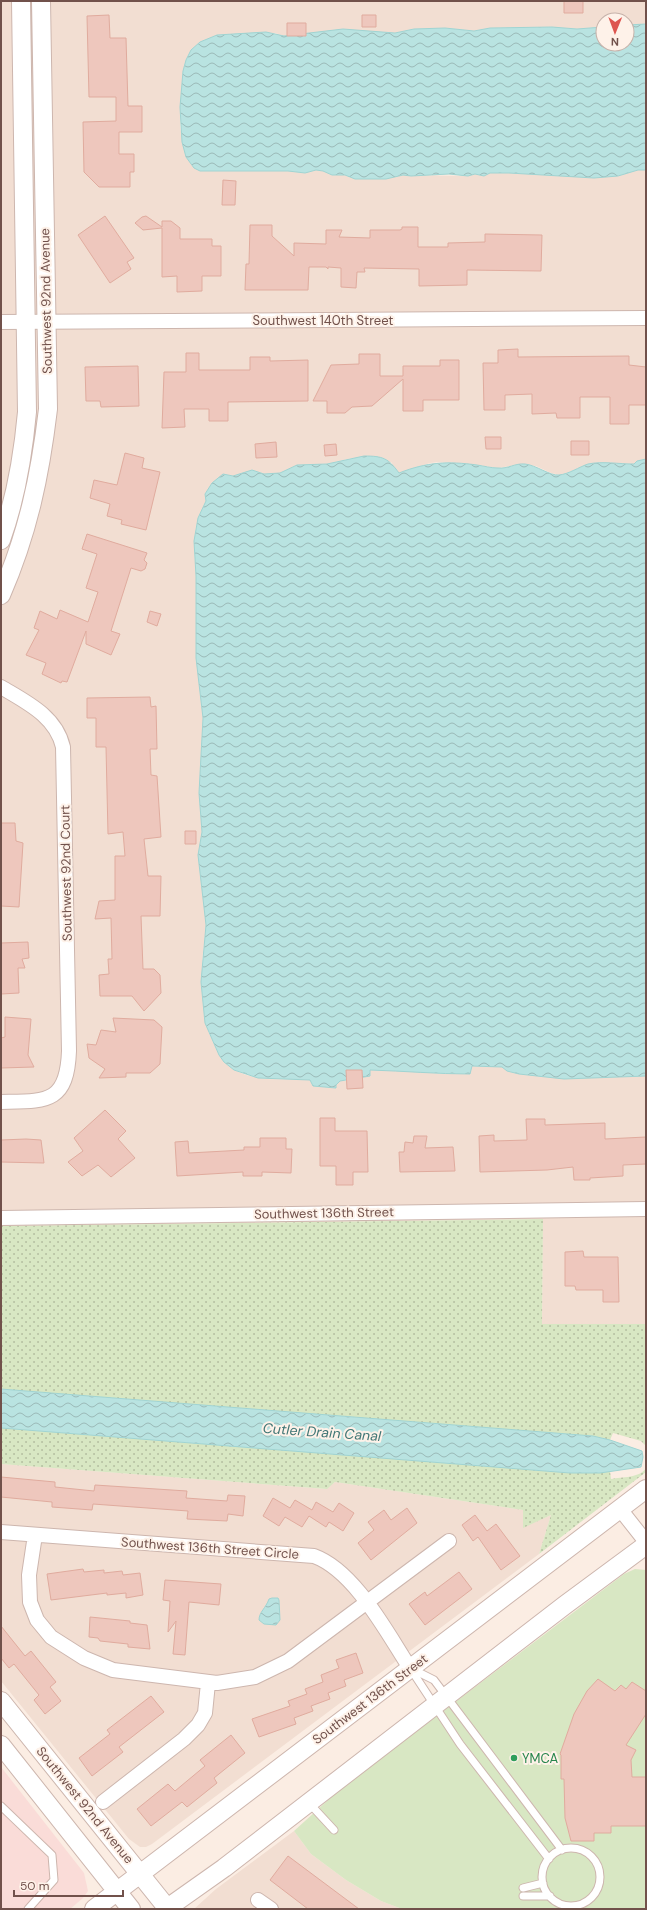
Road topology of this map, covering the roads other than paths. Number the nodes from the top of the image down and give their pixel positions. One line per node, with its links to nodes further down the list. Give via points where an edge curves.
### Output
1 (21, 1): 5 (street, Southwest 92nd Avenue)
2 (41, 1): 6 (street, Southwest 92nd Avenue)
3 (646, 318): 6 (street, Southwest 140th Street)
4 (1, 322): 5 (street, Southwest 140th Street)
5 (27, 322): 6 (street, Southwest 140th Street); 7 (street, Southwest 92nd Avenue, via 27,412 24,446 14,496)
6 (46, 323): 8 (street, Southwest 92nd Avenue, via 48,409 43,451 27,527)
7 (1, 540)
8 (1, 595)
9 (1, 686): 10 (street, Southwest 92nd Court, via 48,720 58,733 63,747 70,1051 68,1073 63,1087 53,1096 42,1100)
10 (1, 1102)
11 (646, 1209): 12 (street, Southwest 136th Street)
12 (1, 1218)
13 (646, 1489): 14 (street, Southwest 136th Street)
14 (620, 1509): 18 (street); 21 (street, Southwest 136th Street)
15 (1, 1532): 16 (street, Southwest 136th Street Circle)
16 (35, 1535): 20 (street, Southwest 136th Street Circle, via 314,1556 331,1565); 22 (street, via 29,1575 30,1602 37,1620 51,1636 84,1658 113,1670)
17 (449, 1541): 20 (street)
18 (646, 1542)
19 (646, 1545): 24 (street)
20 (366, 1602): 21 (street, Southwest 136th Street Circle); 22 (street, via 280,1666 248,1679)
21 (410, 1668): 24 (lane); 24 (lane, via 434,1680); 32 (street, Southwest 136th Street)
22 (208, 1683): 26 (street, via 205,1713 198,1725 184,1739)
23 (1, 1701): 32 (street, Southwest 92nd Avenue)
24 (440, 1702): 27 (street); 30 (lane); 31 (lane, via 460,1744)
25 (1, 1745): 34 (street)
26 (103, 1802)
27 (308, 1803): 29 (lane); 40 (street)
28 (1, 1806): 37 (lane, via 52,1855 54,1880)
29 (334, 1830)
30 (562, 1850): 31 (lane); 35 (lane, via 579,1849 587,1853 598,1866 600,1881 595,1894 581,1904 565,1905)
31 (549, 1859): 33 (lane, via 543,1874)
32 (140, 1874): 34 (street, Southwest 136th Street); 40 (street, Southwest 92nd Avenue)
33 (543, 1883): 35 (lane); 35 (lane, via 523,1892)
34 (117, 1891): 38 (street, Southwest 136th Street); 39 (street)
35 (550, 1896)
36 (258, 1900): 41 (street)
37 (28, 1909)
38 (94, 1909)
39 (131, 1909)
40 (167, 1909)
41 (271, 1909)

